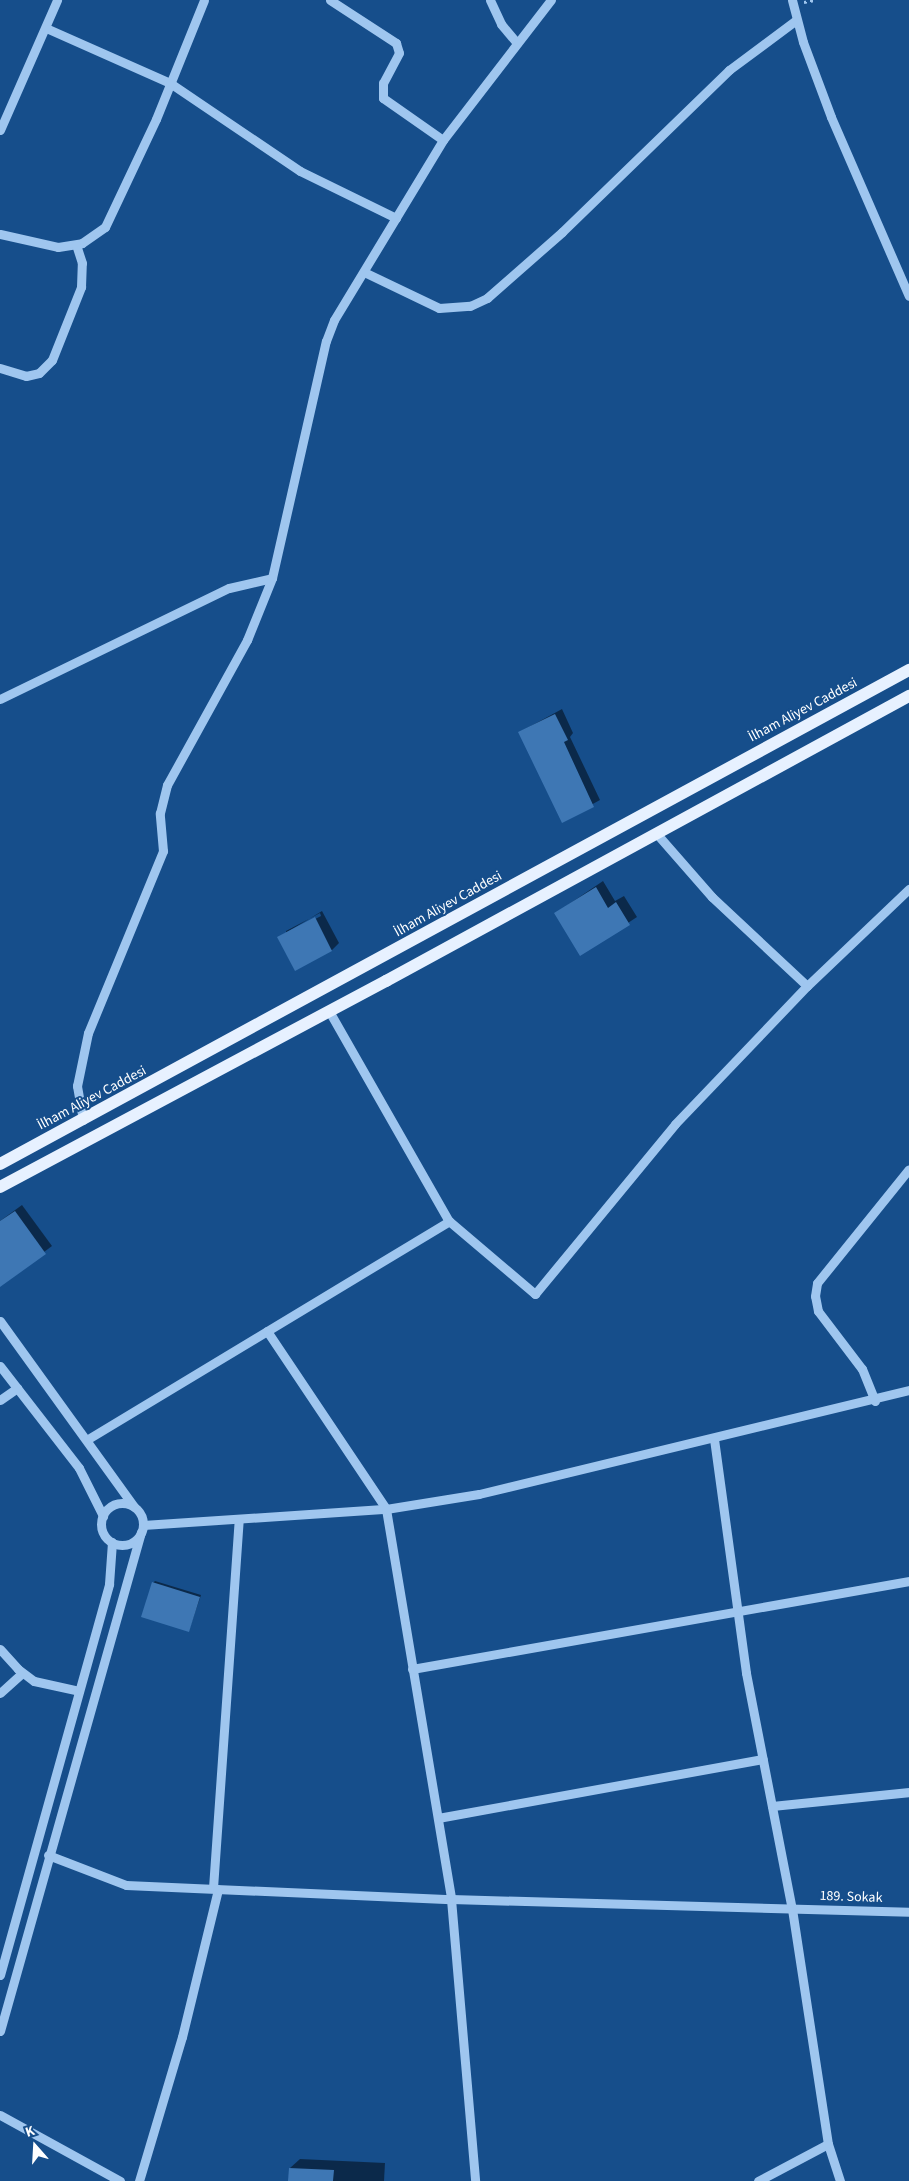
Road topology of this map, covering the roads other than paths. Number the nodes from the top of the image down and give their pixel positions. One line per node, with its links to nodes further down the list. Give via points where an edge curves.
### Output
1 (58, 0): 8 (street)
2 (204, 0): 10 (street)
3 (330, 0): 12 (street, via 396,43 399,53 383,83 383,98)
4 (490, 0): 9 (street, via 501,24)
5 (550, 0): 9 (street)
6 (792, 0): 7 (street)
7 (796, 20): 16 (street, via 729,70 562,232 487,298 470,306 439,308); 17 (street, via 831,117)
8 (46, 28): 10 (street); 11 (street)
9 (518, 42): 12 (street)
10 (170, 83): 13 (street, via 300,171); 15 (street, via 111,220 98,234)
11 (0, 130)
12 (443, 140): 13 (street)
13 (396, 218): 16 (street)
14 (0, 234): 15 (street, via 46,246)
15 (76, 245): 18 (street, via 82,263 81,287 52,360 39,372 26,376)
16 (364, 272): 19 (street, via 334,320 326,341)
17 (909, 296)
18 (0, 368)
19 (272, 578): 22 (street, via 229,588); 27 (street, via 247,640 192,737 162,799 163,851 91,1024 78,1072 76,1086)
20 (909, 670): 27 (main road, İlham Aliyev Caddesi)
21 (909, 696): 23 (main road)
22 (0, 700)
23 (656, 833): 25 (street, via 712,897); 26 (main road)
24 (909, 889): 25 (street)
25 (807, 986): 31 (street, via 675,1124 535,1294)
26 (329, 1012): 30 (main road); 31 (street)
27 (83, 1120): 28 (main road, İlham Aliyev Caddesi)
28 (0, 1164)
29 (909, 1169): 38 (street, via 817,1283 815,1296 818,1311 862,1369)
30 (0, 1187)
31 (449, 1221): 33 (street)
32 (0, 1321): 39 (street)
33 (267, 1331): 39 (street); 42 (street)
34 (0, 1366): 35 (street)
35 (17, 1388): 37 (street); 43 (street, via 79,1468)
36 (909, 1390): 38 (street)
37 (0, 1400)
38 (875, 1401): 40 (street)
39 (88, 1439): 41 (street)
40 (714, 1439): 42 (street, via 479,1494); 48 (street)
41 (134, 1507): 43 (street, via 116,1504); 45 (street)
42 (386, 1509): 44 (street); 50 (street)
43 (103, 1516): 46 (street, via 103,1532)
44 (239, 1519): 45 (street); 59 (street)
45 (142, 1529): 46 (street, via 132,1542); 58 (street)
46 (112, 1542): 52 (street, via 109,1584)
47 (909, 1581): 48 (street)
48 (738, 1614): 50 (street); 54 (street)
49 (0, 1649): 51 (street)
50 (412, 1669): 57 (street)
51 (22, 1673): 52 (street, via 34,1681); 53 (street)
52 (80, 1691): 63 (street)
53 (0, 1694)
54 (763, 1759): 56 (street); 57 (street)
55 (909, 1792): 56 (street)
56 (772, 1806): 61 (street)
57 (438, 1818): 60 (street)
58 (48, 1856): 59 (street, 189. Sokak, via 126,1884); 64 (street)
59 (216, 1889): 60 (street, 189. Sokak); 68 (street, via 182,2037)
60 (451, 1899): 61 (street, 189. Sokak); 69 (street)
61 (792, 1908): 62 (street, 189. Sokak); 66 (street)
62 (909, 1912)
63 (0, 1976)
64 (0, 2031)
65 (0, 2115): 67 (street)
66 (828, 2144): 70 (street); 71 (street)
67 (120, 2181)
68 (139, 2181)
69 (475, 2181)
70 (758, 2181)
71 (840, 2181)

